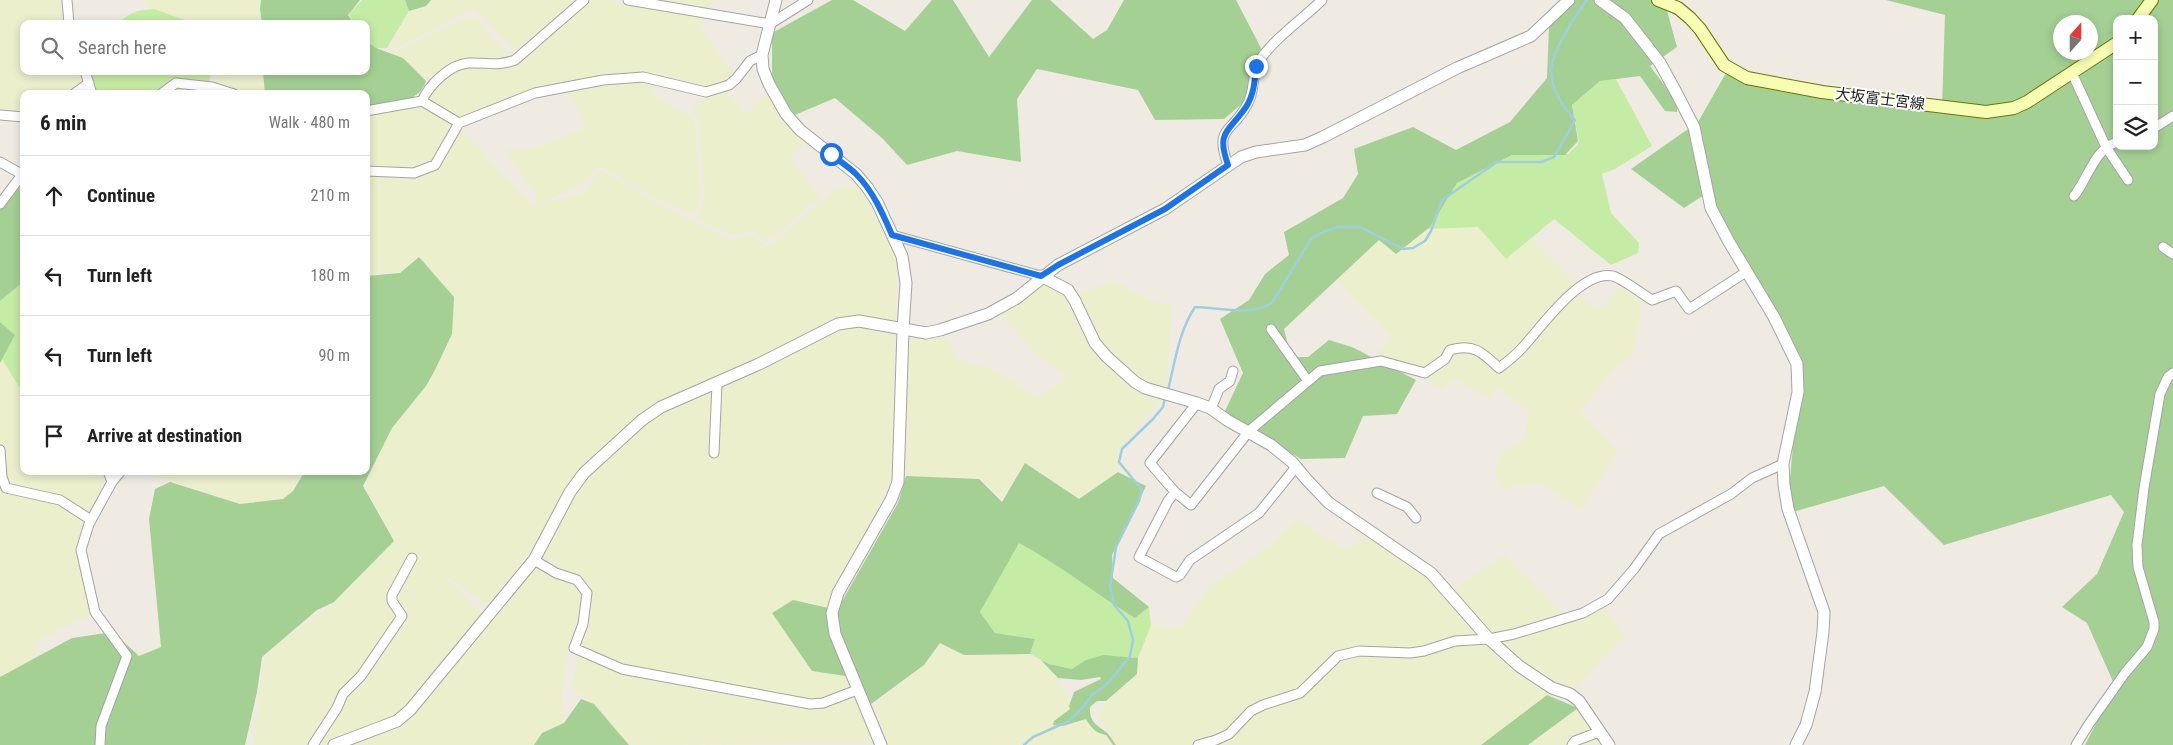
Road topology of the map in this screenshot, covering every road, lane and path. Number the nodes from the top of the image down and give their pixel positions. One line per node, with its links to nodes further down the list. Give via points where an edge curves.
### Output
1 (67, 0): 12 (street)
2 (584, 0): 23 (street, via 515,60 502,65 469,63 457,66 426,91)
3 (628, 0): 13 (street)
4 (776, 0): 13 (street)
5 (808, 0): 13 (street)
6 (1322, 0): 33 (street, via 1267,51 1256,66 1253,90 1246,106 1223,137 1222,146)
7 (1569, 0): 33 (street, via 1531,36 1456,68 1304,144 1256,152)
8 (1600, 0): 43 (street, via 1625,18 1660,64 1677,94 1694,127 1711,208)
9 (1658, 0): 16 (main road, 大坂富士宮線, via 1678,8 1690,18 1724,65 1747,78 1767,83 1986,112 2014,108)
10 (2152, 0): 11 (main road)
11 (2141, 15)
12 (69, 20)
13 (770, 24): 15 (street)
14 (2113, 46): 16 (main road, 大坂富士宮線)
15 (762, 55): 28 (street, via 750,61 729,85 706,92 643,77 603,80 535,93); 40 (street, via 768,84 786,114 810,138 856,174 877,202)
16 (2072, 73): 31 (street)
17 (86, 75): 18 (street)
18 (89, 83): 19 (street); 20 (street)
19 (79, 90)
20 (91, 90)
21 (166, 90): 22 (street, via 176,83)
22 (221, 90)
23 (422, 101): 24 (street); 28 (street)
24 (370, 111)
25 (0, 115): 27 (street)
26 (2173, 116): 29 (street)
27 (20, 117)
28 (459, 123): 34 (street, via 435,165 414,173)
29 (2158, 125)
30 (2113, 144): 31 (street)
31 (2106, 148): 37 (street); 38 (street)
32 (0, 162): 35 (street)
33 (1228, 165): 44 (street, via 1165,209)
34 (370, 171)
35 (20, 172)
36 (20, 177): 39 (street)
37 (2128, 180)
38 (2074, 196)
39 (0, 204)
40 (892, 235): 44 (street); 46 (street, via 902,256 906,284)
41 (2163, 247): 42 (street)
42 (2173, 254)
43 (1746, 272): 49 (street, via 1689,310 1676,291 1652,300 1614,277 1602,276 1586,282 1522,349 1499,368 1475,348 1459,347 1450,350 1446,359 1424,373 1380,361 1326,369); 56 (street, via 1797,364 1798,392)
44 (1041, 276): 46 (street, via 1017,298 988,314 926,333); 51 (street, via 1068,290 1095,343 1135,382 1145,388)
45 (1271, 329): 49 (street)
46 (903, 330): 50 (street, via 859,321 838,324); 68 (street, via 898,482 838,593 832,613 835,634)
47 (1233, 371): 52 (street, via 1230,381 1219,389)
48 (2173, 373): 78 (street, via 2160,394 2137,545 2138,567 2154,629 2146,647 2125,672)
49 (1308, 381): 53 (street)
50 (717, 384): 55 (street); 66 (street, via 661,407 584,473 570,492)
51 (1197, 402): 52 (street); 61 (street, via 1150,463)
52 (1211, 409): 53 (street)
53 (1249, 431): 57 (street); 61 (street, via 1191,505)
54 (0, 450): 64 (street, via 6,488 60,500)
55 (714, 454)
56 (1783, 464): 67 (street, via 1752,478 1732,494 1659,534 1608,599 1583,613); 77 (street, via 1788,509 1824,612 1815,692 1806,726)
57 (1296, 467): 61 (street, via 1259,513 1190,560 1176,577 1139,557); 67 (street, via 1329,503 1431,573)
58 (109, 475): 60 (street)
59 (118, 475): 60 (street)
60 (112, 482): 64 (street)
61 (1175, 492)
62 (1376, 493): 63 (street, via 1406,507)
63 (1416, 518)
64 (91, 520): 70 (street, via 81,550 91,597 95,612 127,656 101,726)
65 (412, 558): 71 (street, via 392,596 402,616 361,676 343,694)
66 (534, 560): 68 (street, via 577,580 587,593 583,624 574,648 622,669 810,704 823,703); 72 (street, via 410,710 396,721)
67 (1489, 639): 69 (street, via 1534,677 1579,700); 74 (street, via 1455,641 1410,653 1359,651 1338,656 1300,693 1262,705 1251,711 1229,734)
68 (857, 690): 73 (street)
69 (1599, 732): 75 (street); 76 (street)
70 (100, 745)
71 (313, 745)
72 (334, 745)
73 (881, 745)
74 (1198, 745)
75 (1572, 745)
76 (1609, 745)
77 (1796, 745)
78 (2076, 745)

